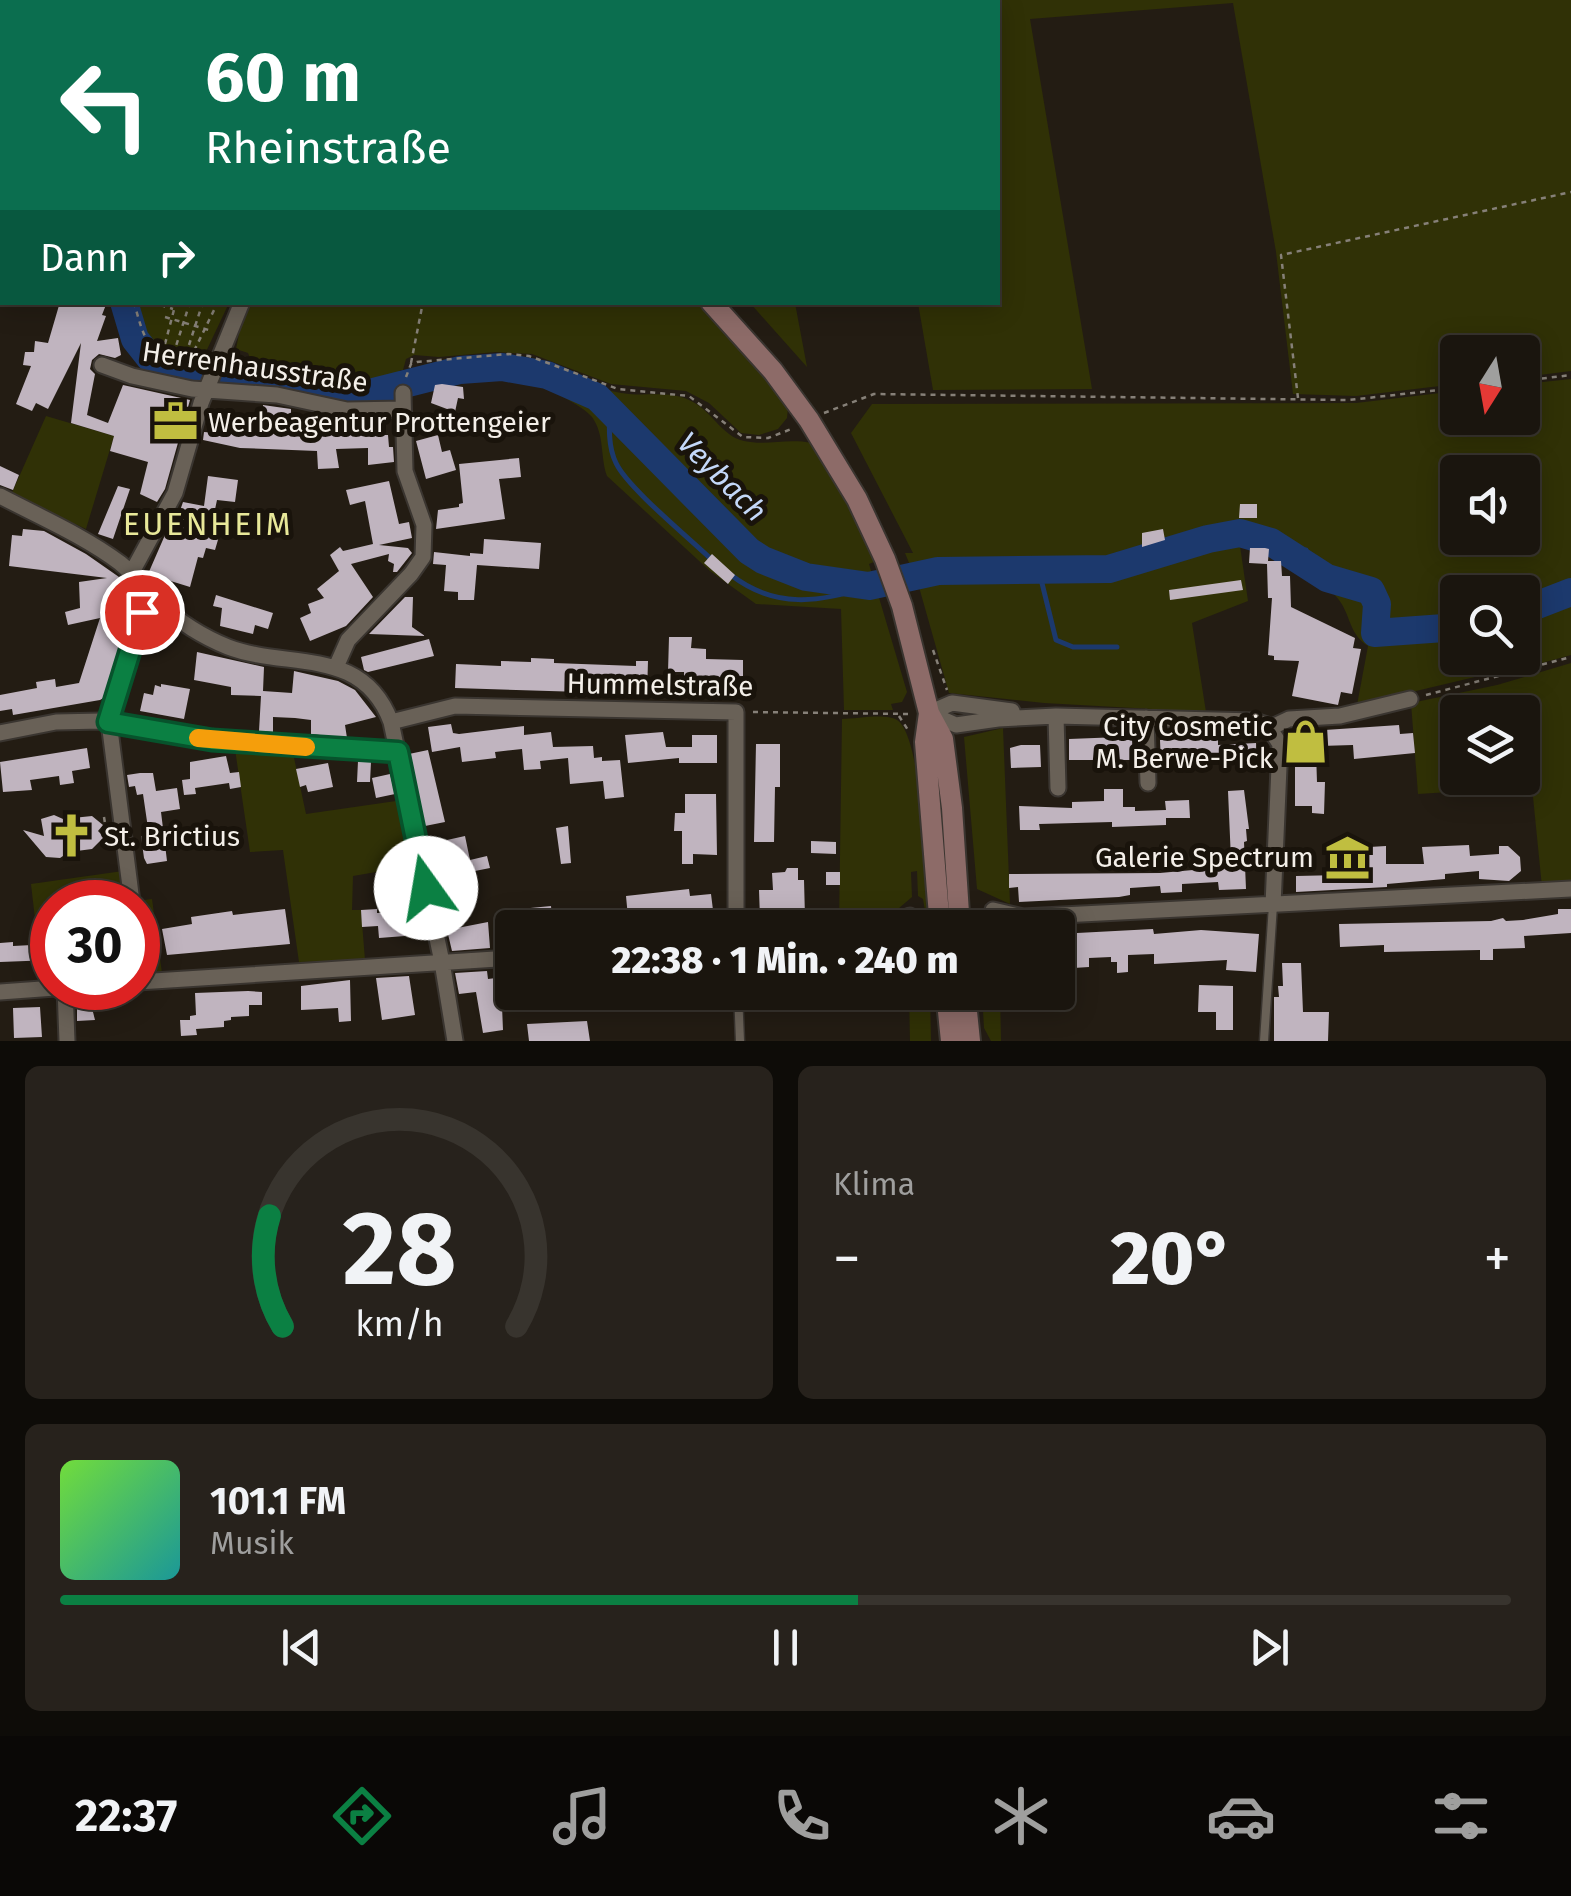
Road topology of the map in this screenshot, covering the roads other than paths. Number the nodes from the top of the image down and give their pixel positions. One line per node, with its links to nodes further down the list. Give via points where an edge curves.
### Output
1 (241, 305): 4 (street)
2 (714, 305): 10 (main road, via 810,420 857,499 902,606)
3 (102, 365): 4 (street, Herrenhausstraße, via 157,382)
4 (209, 386): 6 (street, via 175,493); 8 (street, Herrenhausstraße, via 347,410 404,393 404,471 424,525 423,557 348,640)
5 (0, 496): 6 (street)
6 (131, 574): 8 (street, via 171,614 218,643)
7 (142, 612): 13 (lane)
8 (336, 667): 14 (street, via 363,682)
9 (1410, 699): 15 (street)
10 (929, 714): 11 (street, via 956,726); 24 (main road, via 925,742); 25 (main road, via 943,739)
11 (1056, 716): 12 (street); 19 (street)
12 (1146, 718): 15 (street, via 1255,721); 18 (street)
13 (108, 722): 16 (street); 17 (street, via 212,740); 20 (street)
14 (391, 722): 17 (street); 23 (street, Hummelstraße, via 454,706 736,712)
15 (1270, 728): 22 (street, via 1280,744)
16 (0, 733)
17 (398, 752): 28 (street)
18 (1148, 783)
19 (1058, 788)
20 (129, 880)
21 (1571, 889): 22 (street)
22 (1273, 905): 26 (street); 43 (lane)
23 (736, 910)
24 (939, 910)
25 (959, 910)
26 (1075, 915)
27 (495, 959): 28 (street)
28 (442, 962): 29 (street); 38 (street)
29 (160, 981)
30 (30, 990): 31 (street)
31 (0, 992)
32 (66, 1010): 37 (street)
33 (739, 1010): 39 (lane)
34 (946, 1010): 40 (main road)
35 (948, 1010): 41 (main road)
36 (967, 1010): 42 (main road)
37 (67, 1041)
38 (454, 1041)
39 (740, 1041)
40 (943, 1041)
41 (951, 1041)
42 (970, 1041)
43 (1264, 1041)

